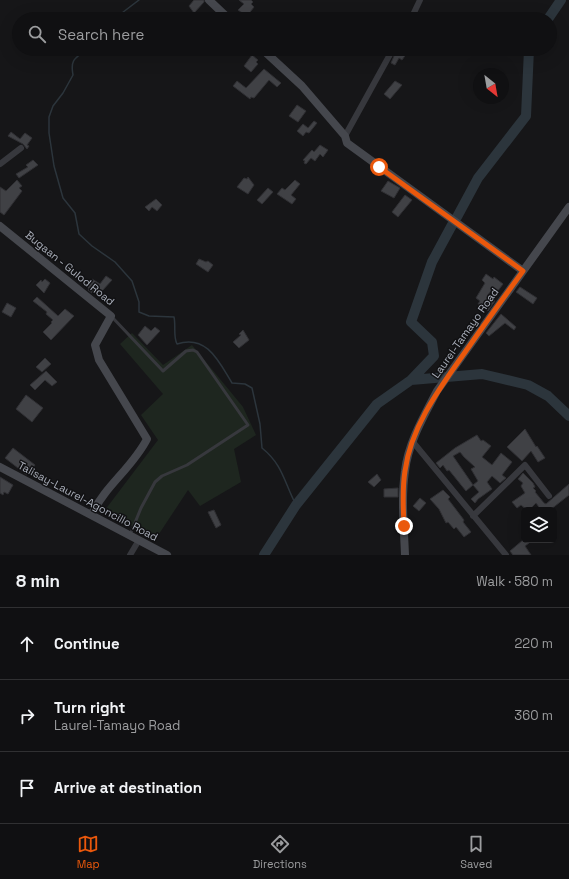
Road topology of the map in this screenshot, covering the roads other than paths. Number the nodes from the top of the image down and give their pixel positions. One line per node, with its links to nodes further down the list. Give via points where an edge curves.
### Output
1 (210, 0): 3 (street)
2 (420, 0): 4 (street)
3 (222, 12)
4 (414, 12)
5 (270, 56): 7 (street, via 302,86)
6 (389, 56): 7 (street)
7 (345, 136): 12 (street, via 348,143 379,167)
8 (21, 148): 9 (street)
9 (0, 164)
10 (569, 207): 12 (street, Laurel-Tamayo Road)
11 (0, 226): 13 (street, Bugaan - Gulod Road)
12 (523, 271): 14 (street, Laurel-Tamayo Road, via 437,391)
13 (111, 316): 17 (street, Bugaan - Gulod Road, via 96,345 99,360 147,439 139,454 98,501); 19 (lane, via 163,371 186,351 197,352 248,425 187,465 162,476 155,482)
14 (413, 442): 18 (street); 23 (street, Laurel-Tamayo Road, via 405,470 403,492)
15 (0, 467): 17 (street, Talisay-Laurel-Agoncillo Road)
16 (549, 496): 18 (street, via 525,465)
17 (92, 514): 19 (street, Talisay-Laurel-Agoncillo Road)
18 (473, 516): 24 (street)
19 (130, 535): 20 (street, Talisay-Laurel-Agoncillo Road)
20 (139, 540): 21 (street); 22 (street, Talisay-Laurel-Agoncillo Road)
21 (130, 555)
22 (167, 555)
23 (405, 555)
24 (506, 555)

